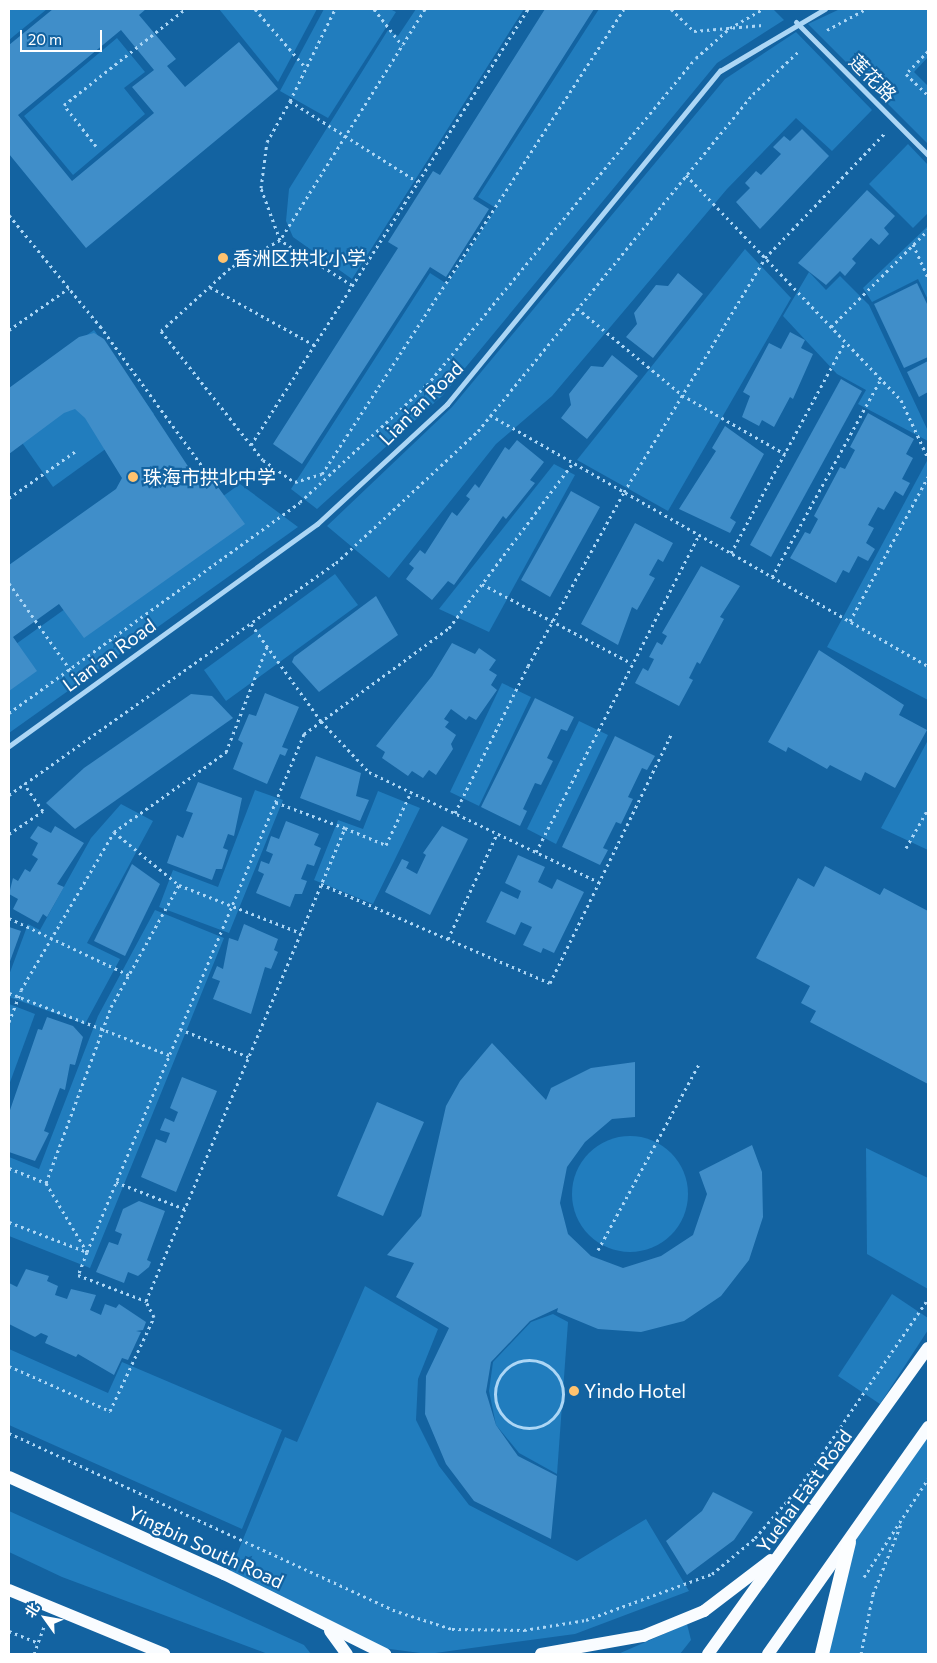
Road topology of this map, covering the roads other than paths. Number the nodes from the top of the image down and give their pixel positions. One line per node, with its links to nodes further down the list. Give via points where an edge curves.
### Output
1 (825, 9): 2 (street, Lian'an Road)
2 (796, 22): 3 (street, 莲花路); 4 (street, Lian'an Road, via 720,71 447,404 316,524)
3 (928, 155)
4 (9, 746)
5 (928, 1348): 9 (main road, Yuehai East Road)
6 (928, 1426): 8 (main road)
7 (9, 1477): 11 (main road, Yingbin South Road)
8 (849, 1542): 17 (main road); 18 (highway)
9 (783, 1551): 15 (main road, via 704,1611 643,1636); 16 (main road, Yuehai East Road)
10 (9, 1590): 12 (main road)
11 (320, 1621): 13 (main road, via 339,1639); 14 (main road, Yingbin South Road)
12 (164, 1654)
13 (347, 1654)
14 (385, 1654)
15 (541, 1654)
16 (708, 1654)
17 (768, 1654)
18 (822, 1654)

